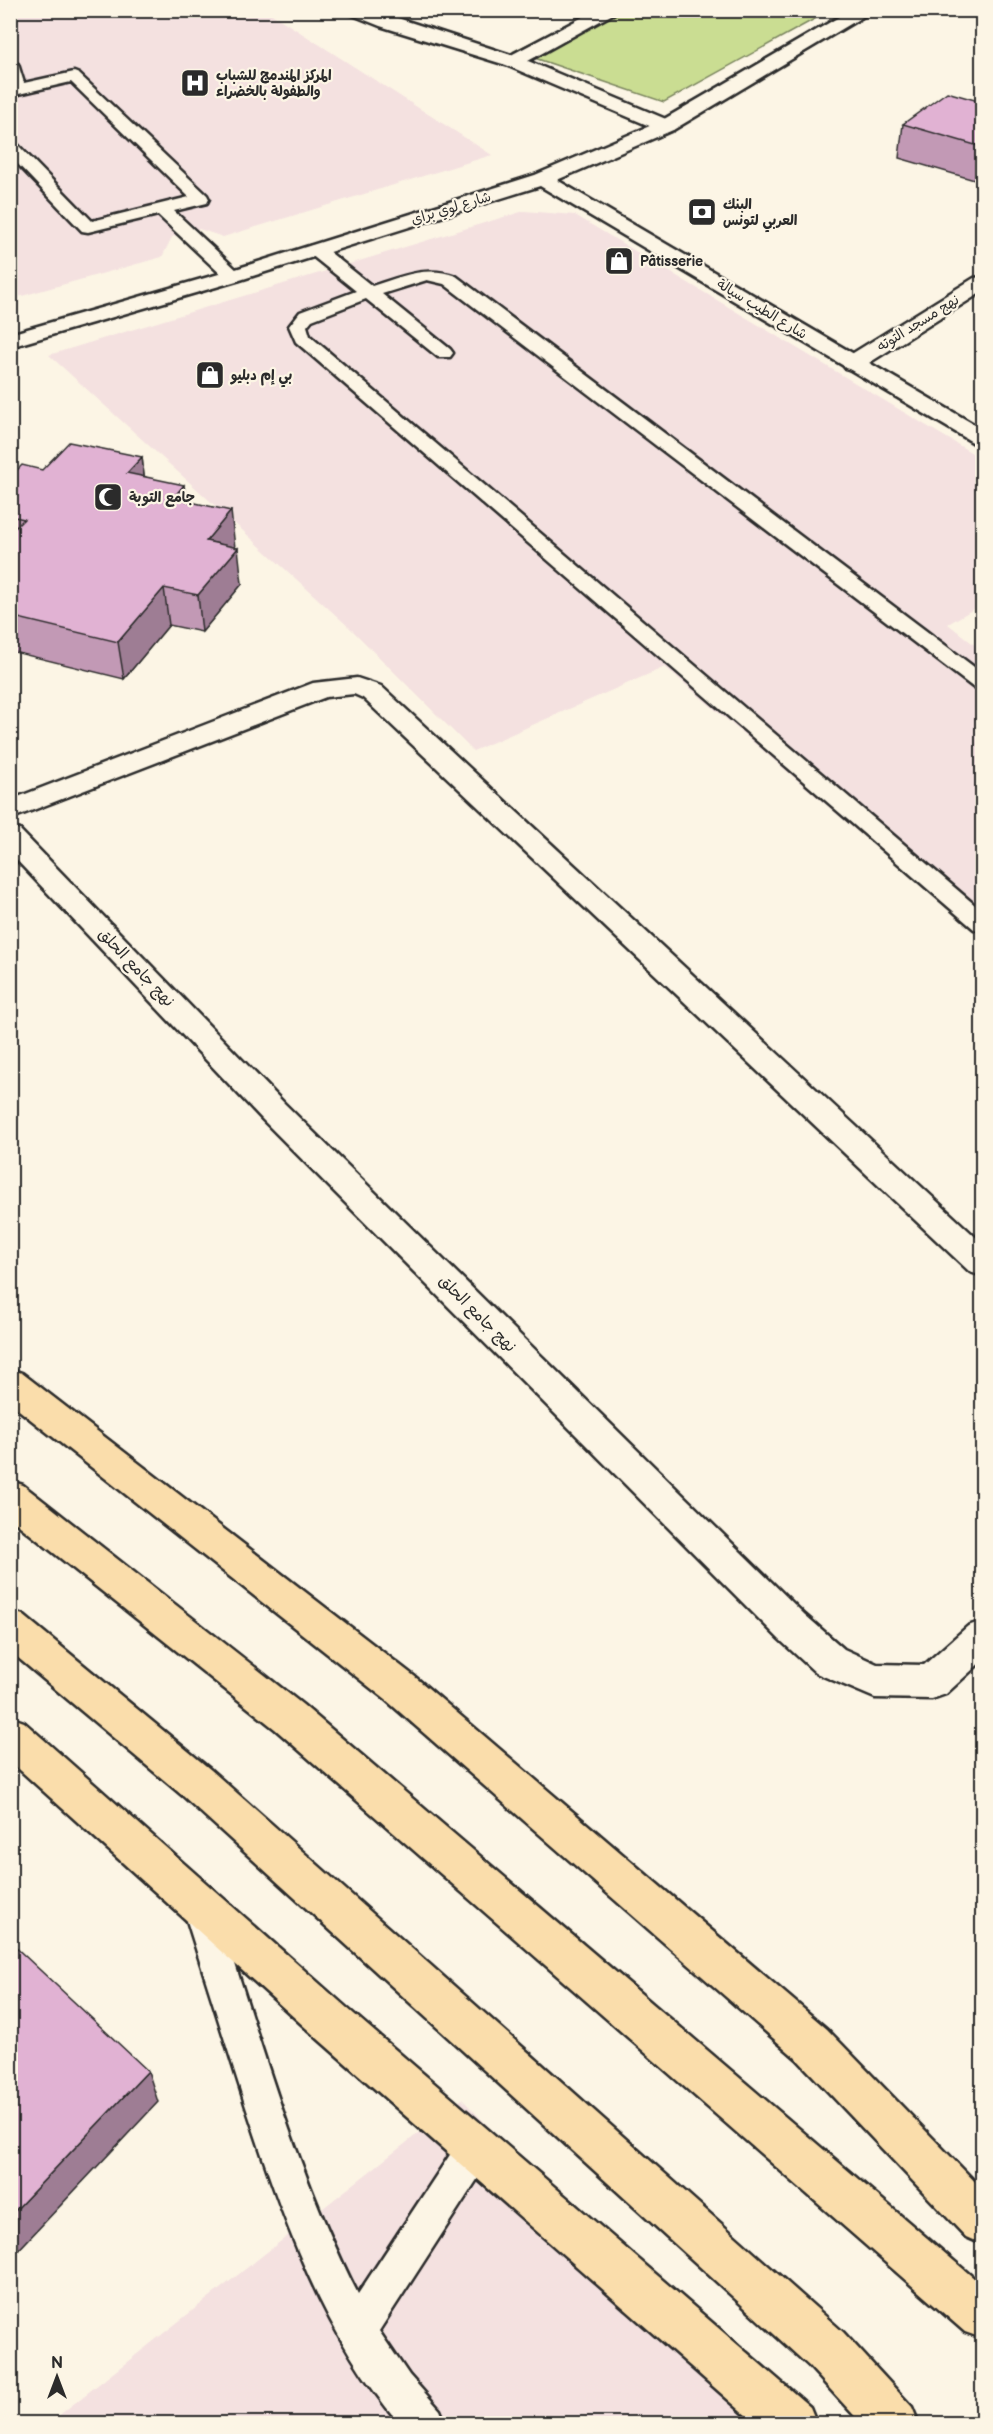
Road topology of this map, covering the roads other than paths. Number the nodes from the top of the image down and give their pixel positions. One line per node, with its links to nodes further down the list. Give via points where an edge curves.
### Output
1 (356, 10): 5 (street)
2 (409, 10): 5 (street)
3 (611, 10): 6 (street)
4 (866, 10): 9 (street, شارع لوي براي)
5 (386, 22): 6 (street)
6 (513, 61): 9 (street)
7 (10, 64): 8 (lane)
8 (14, 90): 12 (lane, via 74,77 201,199)
9 (666, 126): 11 (street, شارع لوي براي)
10 (10, 146): 12 (lane, via 88,226)
11 (542, 179): 13 (street, شارع لوي براي); 19 (street, شارع الطيب سيالة)
12 (161, 208): 14 (lane)
13 (316, 250): 14 (street, شارع لوي براي); 16 (lane)
14 (233, 276): 17 (street, شارع لوي براي)
15 (982, 283): 19 (street, نهج مسجد التوته)
16 (366, 293): 18 (lane); 21 (lane, via 426,275 450,280); 24 (lane, via 306,316 298,326 302,338)
17 (10, 341)
18 (444, 353)
19 (853, 363): 20 (street, شارع الطيب سيالة)
20 (982, 438)
21 (982, 683)
22 (10, 810): 25 (street, via 322,689 357,687 372,692)
23 (10, 836): 29 (street, نهج جامع الحلق, via 274,1112 792,1628 830,1661 875,1681 932,1682)
24 (982, 924)
25 (982, 1263)
26 (10, 1383): 33 (highway, via 400,1688 813,2044)
27 (10, 1496): 34 (highway, via 289,1717)
28 (10, 1627): 38 (highway, via 197,1783 826,2349)
29 (982, 1638)
30 (10, 1736): 31 (highway)
31 (199, 1904): 32 (highway); 35 (lane, via 287,2176 310,2236)
32 (476, 2148): 35 (lane); 37 (highway)
33 (982, 2221)
34 (982, 2315)
35 (356, 2331): 36 (lane)
36 (426, 2424)
37 (793, 2424)
38 (895, 2424)

